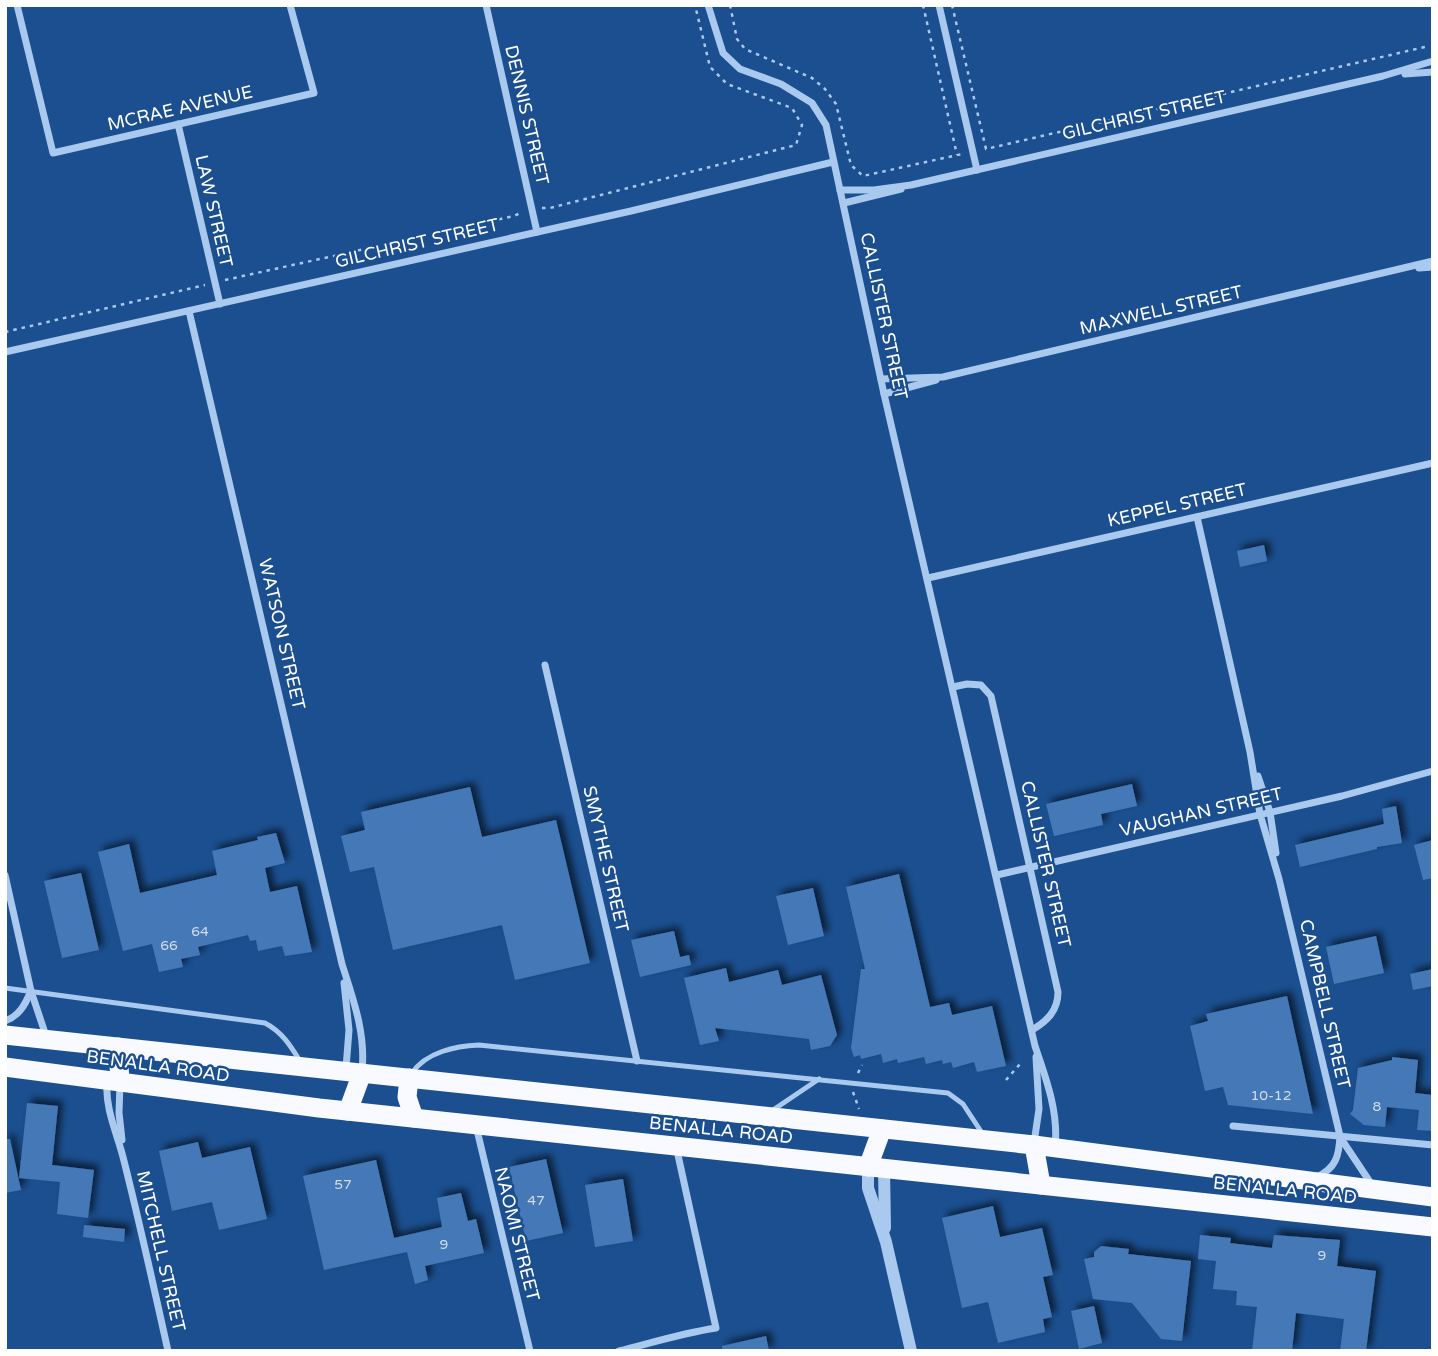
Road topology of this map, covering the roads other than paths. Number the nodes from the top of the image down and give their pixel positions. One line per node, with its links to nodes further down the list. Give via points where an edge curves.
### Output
1 (17, 5): 9 (street, MCRAE AVENUE, via 53,153)
2 (290, 5): 9 (street, MCRAE AVENUE, via 314,93)
3 (486, 5): 15 (street, DENNIS STREET)
4 (708, 5): 10 (street, CALLISTER STREET, via 723,53 740,69 781,84 812,103 826,125)
5 (939, 5): 11 (street)
6 (1433, 61): 8 (street, GILCHRIST STREET)
7 (1433, 72): 8 (street, GILCHRIST STREET)
8 (1383, 76): 11 (street, GILCHRIST STREET)
9 (178, 124): 19 (street, LAW STREET)
10 (833, 162): 13 (street, CALLISTER STREET); 15 (street, GILCHRIST STREET)
11 (976, 170): 12 (street, GILCHRIST STREET)
12 (911, 185): 13 (street, GILCHRIST STREET); 14 (street, GILCHRIST STREET)
13 (840, 190): 14 (street, CALLISTER STREET)
14 (844, 203): 23 (street, CALLISTER STREET)
15 (537, 232): 19 (street, GILCHRIST STREET)
16 (1433, 261): 18 (street, MAXWELL STREET)
17 (1433, 267): 18 (street, MAXWELL STREET)
18 (1387, 273): 22 (street, MAXWELL STREET)
19 (220, 304): 20 (street, GILCHRIST STREET)
20 (189, 312): 21 (street, GILCHRIST STREET); 38 (street, WATSON STREET)
21 (6, 352)
22 (943, 377): 23 (street, MAXWELL STREET); 24 (street, MAXWELL STREET)
23 (881, 379): 24 (street, CALLISTER STREET)
24 (884, 394): 27 (street, CALLISTER STREET)
25 (1433, 463): 26 (street, KEPPEL STREET)
26 (1197, 517): 27 (street, KEPPEL STREET); 30 (street, CAMPBELL STREET)
27 (928, 578): 29 (street, CALLISTER STREET)
28 (545, 665): 47 (street, SMYTHE STREET)
29 (953, 687): 34 (street, CALLISTER STREET, via 981,685 991,696); 36 (street, CALLISTER STREET)
30 (1250, 752): 32 (street, CAMPBELL STREET); 33 (street, CAMPBELL STREET)
31 (1433, 773): 32 (street, VAUGHAN STREET)
32 (1270, 812): 33 (street, VAUGHAN STREET); 37 (street, CAMPBELL STREET)
33 (1260, 814): 34 (street, VAUGHAN STREET); 37 (street, CAMPBELL STREET)
34 (1031, 867): 36 (street, VAUGHAN STREET); 42 (street, CALLISTER STREET, via 1058,992 1056,1008)
35 (5, 875): 40 (street)
36 (997, 876): 42 (street, CALLISTER STREET)
37 (1279, 879): 60 (street, CAMPBELL STREET)
38 (342, 964): 50 (street, WATSON STREET); 50 (street, WATSON STREET, via 359,1016 363,1059)
39 (5, 988): 40 (lane)
40 (31, 991): 41 (street, via 14,1018); 44 (street); 49 (lane, via 265,1023 277,1028)
41 (5, 1021)
42 (1032, 1030): 45 (street, CALLISTER STREET)
43 (5, 1035): 44 (highway, BENALLA ROAD)
44 (47, 1040): 46 (highway, BENALLA ROAD)
45 (1035, 1046): 62 (street, CALLISTER STREET, via 1039,1109); 65 (street, CALLISTER STREET, via 1052,1105)
46 (118, 1047): 49 (highway, BENALLA ROAD); 53 (highway)
47 (637, 1061): 51 (lane, via 461,1046 418,1064); 52 (lane)
48 (5, 1067): 53 (highway, BENALLA ROAD)
49 (304, 1067): 50 (highway, BENALLA ROAD)
50 (354, 1072): 51 (highway, BENALLA ROAD); 54 (highway)
51 (409, 1078): 55 (highway, BENALLA ROAD); 56 (highway, via 407,1097)
52 (819, 1079): 55 (lane); 61 (lane, via 948,1093 962,1104)
53 (114, 1081): 54 (highway, BENALLA ROAD); 66 (street, MITCHELL STREET); 66 (street, MITCHELL STREET, via 106,1095)
54 (348, 1111): 56 (highway, BENALLA ROAD)
55 (765, 1116): 59 (highway, BENALLA ROAD)
56 (414, 1118): 57 (highway, BENALLA ROAD)
57 (475, 1125): 63 (highway, BENALLA ROAD); 75 (street, NAOMI STREET)
58 (1233, 1126): 60 (street)
59 (882, 1129): 61 (highway, BENALLA ROAD); 67 (highway)
60 (1340, 1136): 64 (street); 68 (street, via 1339,1153 1328,1172); 70 (street)
61 (986, 1140): 62 (highway, BENALLA ROAD)
62 (1034, 1145): 65 (highway, BENALLA ROAD); 69 (highway)
63 (676, 1146): 67 (highway, BENALLA ROAD); 76 (street, via 716,1328)
64 (1433, 1146)
65 (1055, 1148): 68 (highway, BENALLA ROAD); 69 (highway)
66 (124, 1158): 74 (street, MITCHELL STREET)
67 (876, 1167): 69 (highway, BENALLA ROAD); 77 (street, via 886,1242)
68 (1307, 1181): 70 (highway, BENALLA ROAD); 72 (highway, via 1325,1203)
69 (1041, 1185): 72 (highway, BENALLA ROAD)
70 (1377, 1190): 71 (highway, BENALLA ROAD)
71 (1433, 1197)
72 (1320, 1215): 73 (highway, BENALLA ROAD)
73 (1433, 1227)
74 (168, 1351)
75 (530, 1351)
76 (619, 1351)
77 (911, 1351)

